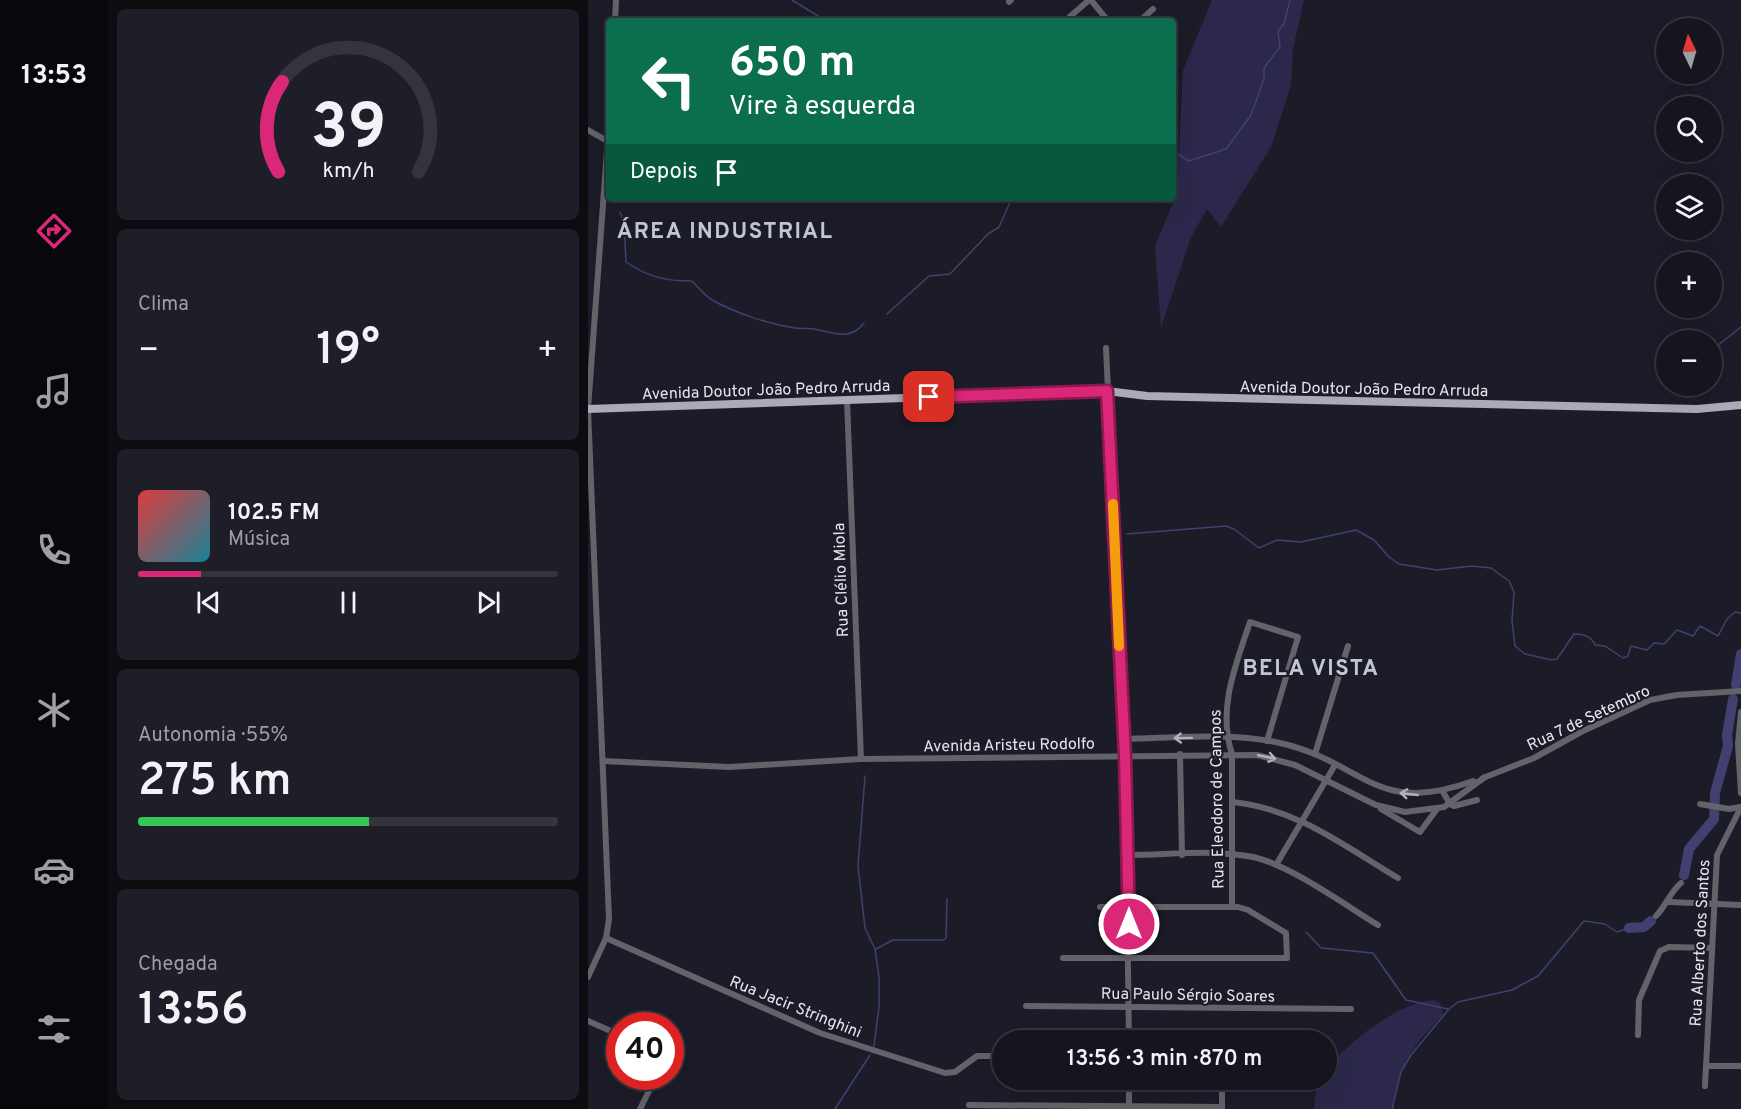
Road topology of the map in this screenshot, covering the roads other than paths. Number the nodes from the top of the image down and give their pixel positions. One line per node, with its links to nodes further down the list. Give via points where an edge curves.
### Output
1 (616, 0): 4 (street)
2 (1090, 0): 5 (street); 6 (street)
3 (1153, 9): 7 (street)
4 (615, 18)
5 (1069, 18)
6 (1105, 18)
7 (1143, 18)
8 (588, 130): 9 (street)
9 (606, 141)
10 (606, 169): 15 (street)
11 (1106, 348): 12 (street)
12 (1107, 391): 13 (main road, Avenida Doutor João Pedro Arruda, via 1103,395 1088,392); 14 (main road, Avenida Doutor João Pedro Arruda, via 1120,398 1709,409); 20 (street)
13 (847, 400): 15 (main road, Avenida Doutor João Pedro Arruda); 26 (street, Rua Clélio Miola)
14 (1741, 405)
15 (588, 409): 27 (street)
16 (1348, 646): 24 (street)
17 (1741, 691): 29 (street, Rua 7 de Setembro, via 1650,700 1534,758)
18 (1741, 712): 32 (street)
19 (1226, 738): 20 (street, one-way to 20); 21 (street); 21 (street, Rua Eleodoro de Campos, via 1229,693 1250,622 1298,637); 23 (street, Rua Eleodoro de Campos)
20 (1124, 739): 25 (street)
21 (1267, 741): 24 (street)
22 (1180, 754): 23 (street, Avenida Aristeu Rodolfo); 25 (street, Avenida Aristeu Rodolfo); 43 (street)
23 (1232, 754): 30 (street, Avenida Aristeu Rodolfo, one-way to 30, via 1283,760); 35 (street, Rua Eleodoro de Campos)
24 (1315, 754): 28 (street)
25 (1125, 756): 26 (street, Avenida Aristeu Rodolfo); 42 (street)
26 (861, 759): 27 (street, Avenida Aristeu Rodolfo, via 729,767)
27 (603, 761): 55 (street, via 609,919)
28 (1335, 765): 30 (street); 31 (street, one-way to 28, via 1419,795 1387,790)
29 (1485, 777): 31 (street); 36 (street, Avenida Aristeu Rodolfo)
30 (1327, 778): 34 (street, Avenida Aristeu Rodolfo); 40 (street)
31 (1443, 792): 36 (street)
32 (1741, 793)
33 (1477, 800): 36 (street, via 1457,807)
34 (1368, 801): 39 (street, Avenida Aristeu Rodolfo, via 1399,811); 39 (street, via 1420,832)
35 (1232, 802): 40 (street, via 1272,808); 41 (street, Rua Eleodoro de Campos)
36 (1450, 804): 39 (street, Avenida Aristeu Rodolfo)
37 (1700, 804): 38 (street)
38 (1741, 807): 48 (street, Rua Alberto dos Santos, via 1718,850)
39 (1437, 809)
40 (1302, 821): 44 (street); 45 (street)
41 (1232, 854): 43 (street); 44 (street); 52 (street, Rua Eleodoro de Campos)
42 (1128, 855): 43 (street); 51 (street)
43 (1182, 855)
44 (1276, 865): 54 (street)
45 (1398, 878)
46 (1681, 883): 47 (street, via 1672,890)
47 (1669, 902): 48 (street); 53 (street)
48 (1714, 904): 49 (street); 56 (street, Rua Alberto dos Santos)
49 (1741, 905)
50 (1100, 907): 51 (street)
51 (1129, 907): 52 (street); 58 (street)
52 (1232, 907): 58 (street, via 1248,910 1286,933 1286,959)
53 (1656, 916)
54 (1378, 925)
55 (606, 938): 59 (street); 67 (street, Rua Jacir Stringhini, via 801,1025 945,1073 954,1072 977,1056)
56 (1711, 948): 66 (street, via 1669,947 1660,951 1639,1000); 68 (street, Rua Alberto dos Santos)
57 (1063, 958): 58 (street)
58 (1129, 958): 61 (street)
59 (588, 977)
60 (1026, 1006): 61 (street, Rua Paulo Sérgio Soares)
61 (1129, 1007): 62 (street, Rua Paulo Sérgio Soares); 65 (street)
62 (1351, 1009)
63 (588, 1021): 64 (street)
64 (606, 1029)
65 (1129, 1030)
66 (1638, 1035)
67 (992, 1056)
68 (1707, 1066): 69 (street); 70 (street, Rua Alberto dos Santos)
69 (1741, 1066)
70 (1704, 1086)
71 (650, 1090): 77 (street)
72 (1129, 1090): 75 (street)
73 (1222, 1090): 76 (street)
74 (969, 1105): 75 (street)
75 (1129, 1108): 76 (street)
76 (1222, 1108)
77 (640, 1109)

